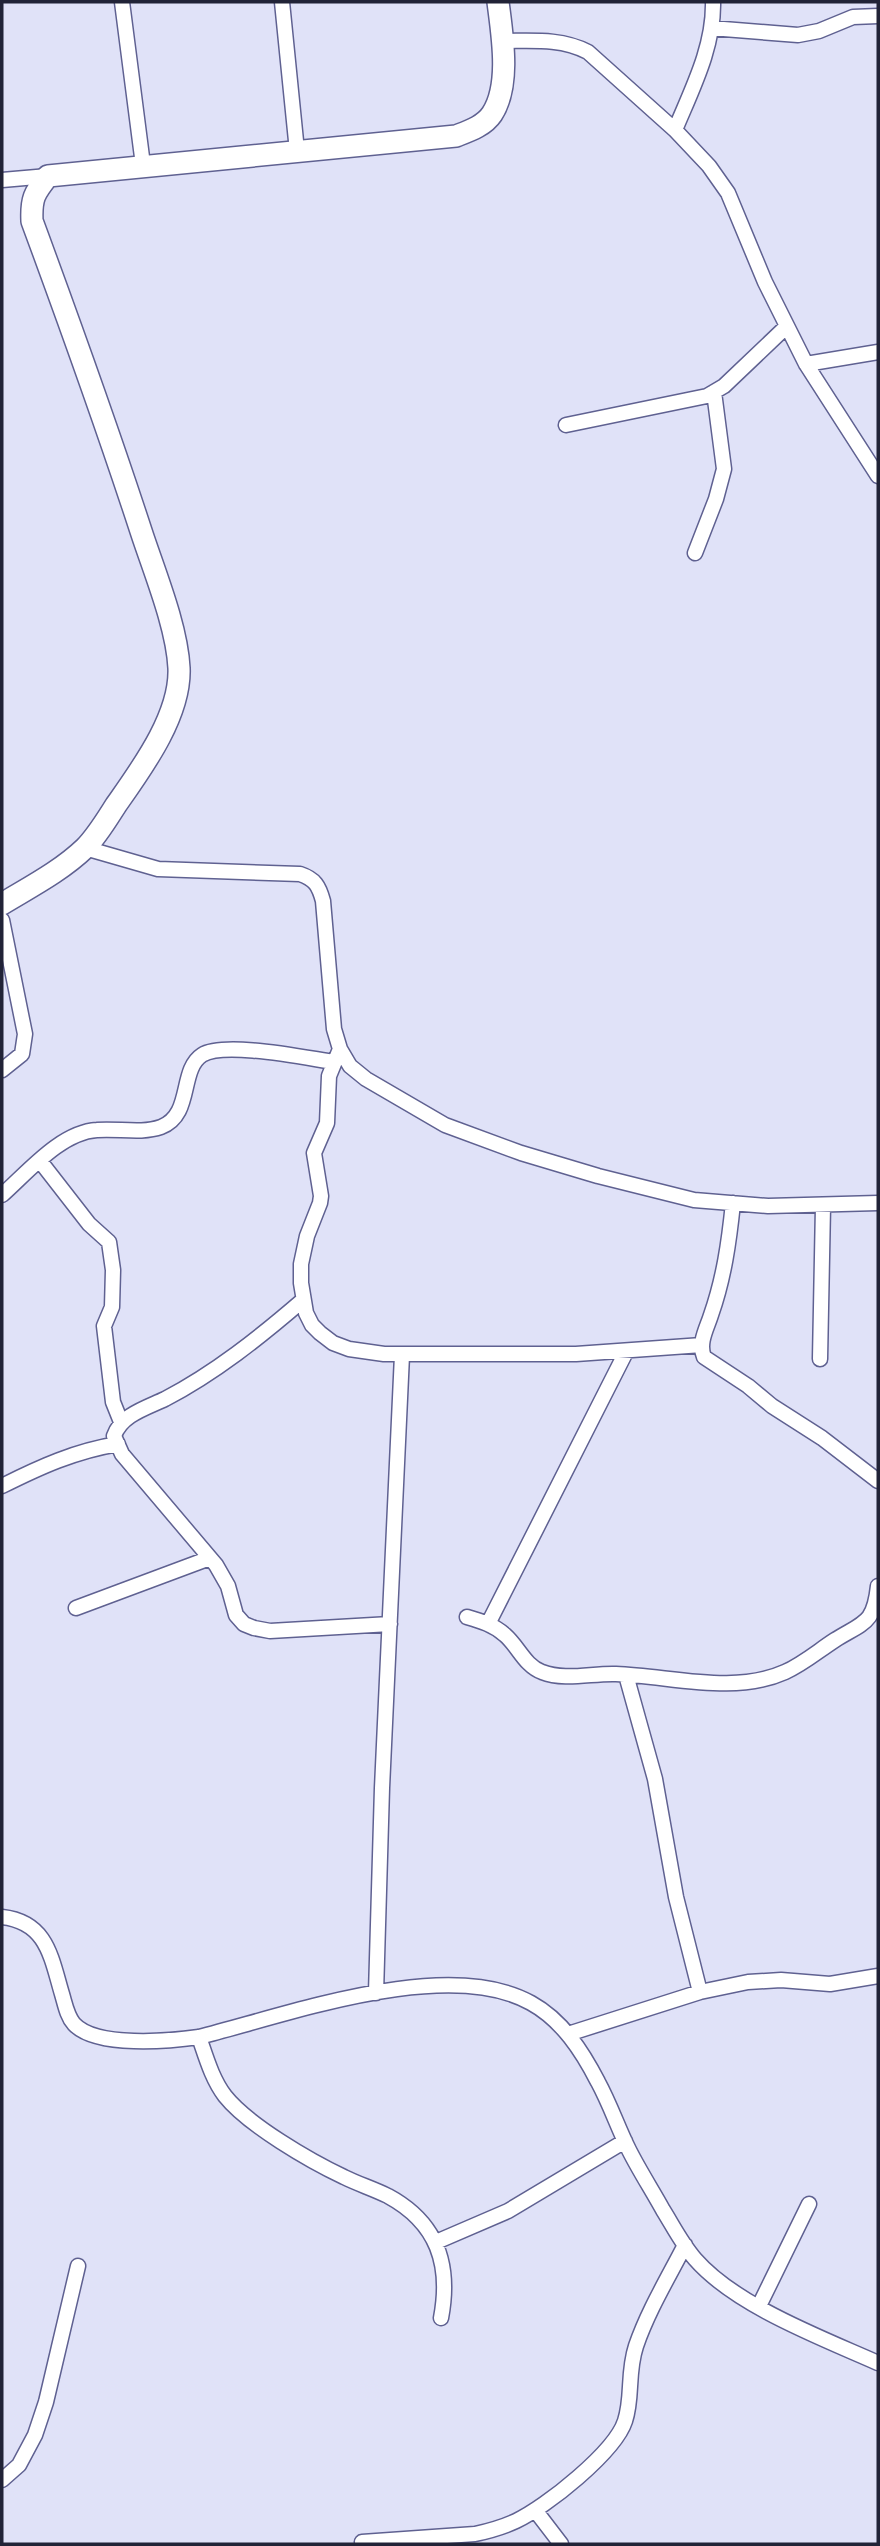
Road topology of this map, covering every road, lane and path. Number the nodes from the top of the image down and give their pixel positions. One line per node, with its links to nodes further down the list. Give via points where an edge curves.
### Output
1 (122, 2): 10 (street)
2 (282, 2): 9 (street)
3 (498, 2): 7 (street)
4 (713, 2): 6 (street)
5 (878, 16): 6 (street, via 853,17 798,34)
6 (711, 28): 8 (street)
7 (503, 41): 8 (street, via 552,41 588,52); 9 (street, via 502,89 492,115 475,129 456,136)
8 (675, 130): 13 (street, via 728,193)
9 (297, 151): 10 (street)
10 (143, 165): 11 (street)
11 (48, 176): 12 (street); 20 (street, via 31,203 32,221 108,429 174,636 179,669 175,702 159,738)
12 (2, 180)
13 (787, 326): 15 (street); 16 (street)
14 (878, 352): 15 (street)
15 (806, 364): 18 (street)
16 (714, 392): 17 (street, via 692,401); 19 (street, via 724,469)
17 (566, 425)
18 (878, 476)
19 (695, 553)
20 (85, 848): 21 (street); 23 (street, via 158,869 312,878 323,901)
21 (2, 904)
22 (2, 920): 24 (street, via 25,1034 22,1054)
23 (337, 1055): 25 (street, via 238,1050 203,1054 192,1067 180,1107 166,1124 82,1132); 27 (street, via 366,1079 445,1125 598,1176 695,1200); 30 (street, via 329,1076 327,1124 314,1153 321,1196 304,1249)
24 (2, 1070)
25 (40, 1161): 26 (street); 35 (street, via 89,1224 109,1242 112,1307 104,1326 113,1402)
26 (2, 1195)
27 (733, 1203): 29 (street); 31 (street, via 724,1271)
28 (878, 1203): 29 (street)
29 (823, 1206): 34 (street)
30 (303, 1300): 33 (street, via 312,1325 333,1343 365,1353); 35 (street, via 221,1365)
31 (702, 1345): 32 (street); 37 (street, via 701,1352 709,1362)
32 (626, 1352): 33 (street); 44 (street)
33 (402, 1355): 43 (street)
34 (820, 1359)
35 (121, 1422): 36 (street, via 114,1436)
36 (118, 1444): 38 (street, via 69,1455); 39 (street)
37 (878, 1481)
38 (2, 1486)
39 (210, 1558): 41 (street); 43 (street, via 228,1586 236,1615 254,1629 271,1632)
40 (878, 1586): 45 (street, via 869,1619 785,1672 736,1682)
41 (76, 1608)
42 (467, 1617): 44 (street)
43 (390, 1624): 49 (street)
44 (488, 1624): 45 (street, via 507,1636 538,1671 556,1676)
45 (626, 1675): 48 (street, via 655,1779 676,1897)
46 (2, 1917): 51 (street, via 30,1925 40,1935 66,2010 85,2031 138,2041)
47 (878, 1976): 48 (street, via 830,1984 765,1980)
48 (700, 1992): 50 (street)
49 (376, 1993): 50 (street, via 445,1985 509,1993 547,2013); 51 (street)
50 (568, 2034): 52 (street, via 599,2084)
51 (200, 2037): 54 (street, via 215,2080 236,2108 335,2173 391,2197 421,2221)
52 (625, 2141): 54 (street, via 508,2211); 55 (street)
53 (809, 2204): 57 (street)
54 (436, 2242): 58 (street, via 444,2275)
55 (685, 2245): 57 (street, via 711,2275); 61 (street, via 636,2345 625,2421 615,2440)
56 (78, 2266): 60 (street, via 35,2435 19,2465)
57 (759, 2306): 59 (street)
58 (441, 2318)
59 (878, 2363)
60 (2, 2480)
61 (535, 2510): 62 (street, via 475,2534); 63 (street)
62 (362, 2542)
63 (561, 2544)

